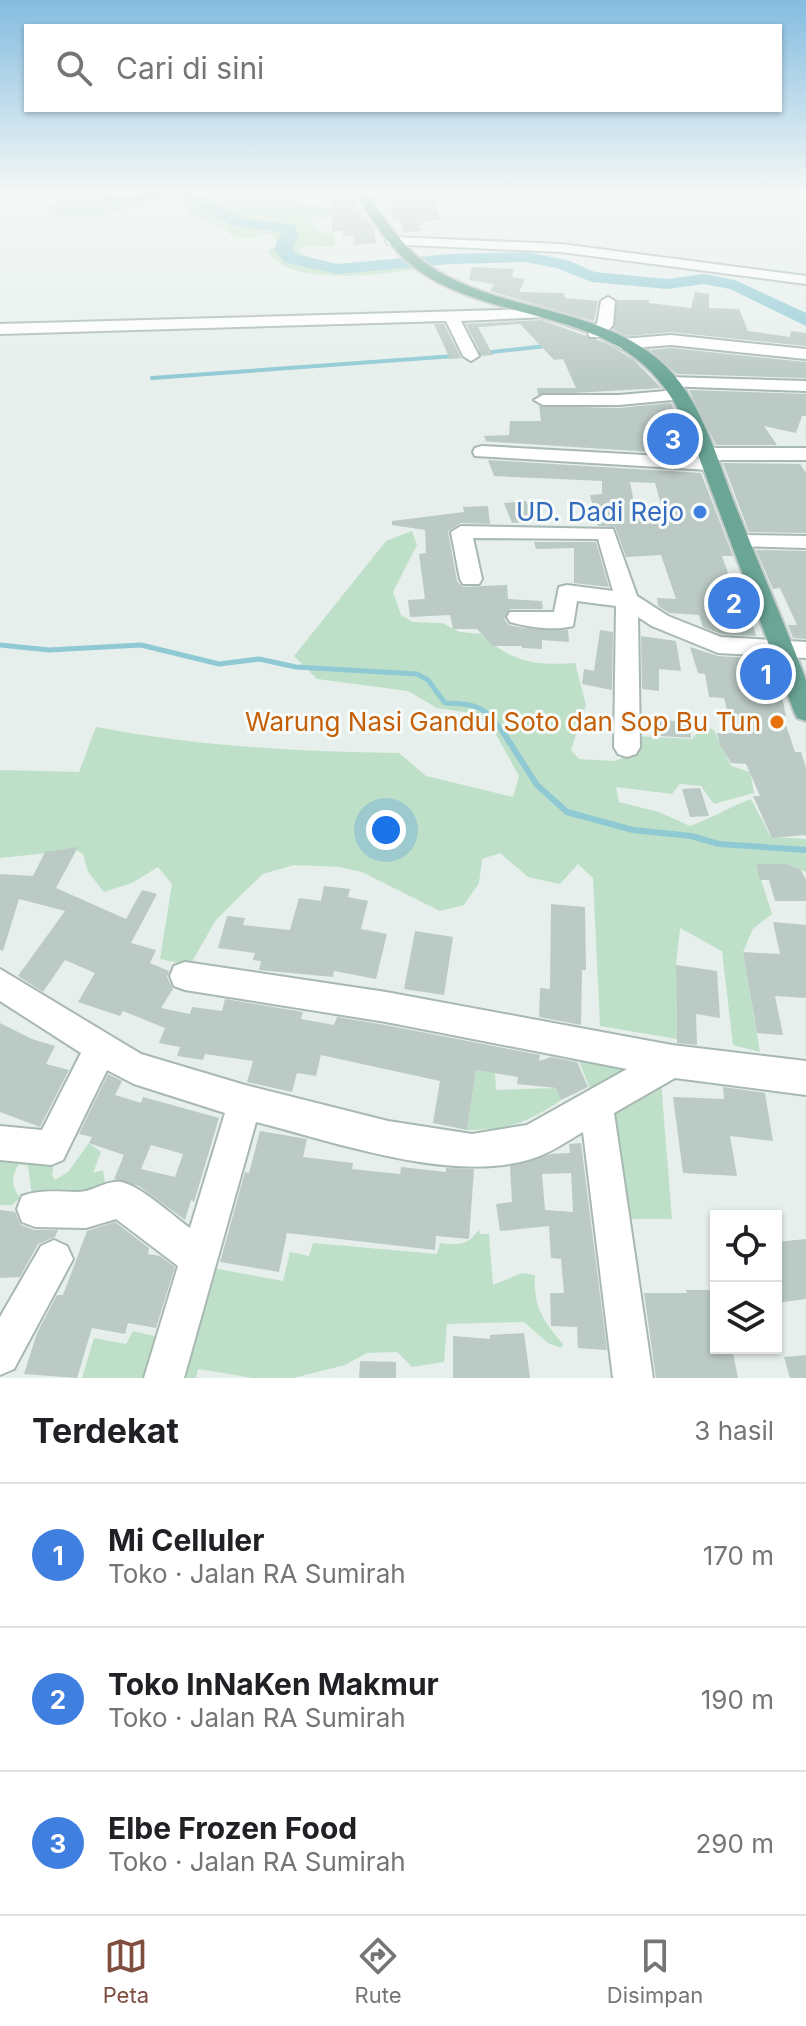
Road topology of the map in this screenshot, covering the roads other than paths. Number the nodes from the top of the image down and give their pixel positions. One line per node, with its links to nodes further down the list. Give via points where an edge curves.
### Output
1 (410, 256): 5 (main road, via 446,282)
2 (625, 256): 3 (street)
3 (806, 280)
4 (608, 301): 8 (street, via 605,325)
5 (540, 314): 6 (street); 8 (main road)
6 (452, 317): 7 (street); 11 (street)
7 (0, 329)
8 (596, 334): 9 (main road)
9 (618, 343): 10 (street, via 671,340); 13 (main road, via 652,363)
10 (806, 354)
11 (471, 356)
12 (806, 386): 13 (street)
13 (673, 389): 14 (street, via 619,400); 17 (main road)
14 (543, 400)
15 (482, 452): 17 (street)
16 (806, 454): 17 (street)
17 (707, 459): 18 (main road)
18 (741, 541): 19 (street); 23 (main road)
19 (806, 542)
20 (471, 579): 21 (street, via 461,532 602,532 609,536)
21 (627, 600): 22 (street, via 567,592 565,621); 23 (street, via 669,626 718,645); 25 (street)
22 (518, 617)
23 (795, 650): 24 (main road)
24 (806, 712)
25 (627, 747)
26 (185, 976): 29 (street, via 386,1007)
27 (0, 984): 28 (street)
28 (101, 1047): 31 (street, via 134,1068); 33 (street, via 51,1148)
29 (672, 1061): 30 (street); 32 (street)
30 (806, 1078)
31 (245, 1102): 32 (street, via 388,1138 472,1151 532,1142); 35 (street)
32 (596, 1103): 39 (street)
33 (0, 1143)
34 (35, 1209): 35 (street, via 86,1210 121,1200)
35 (199, 1258): 38 (street)
36 (54, 1259): 37 (street)
37 (0, 1355)
38 (164, 1378)
39 (633, 1378)

